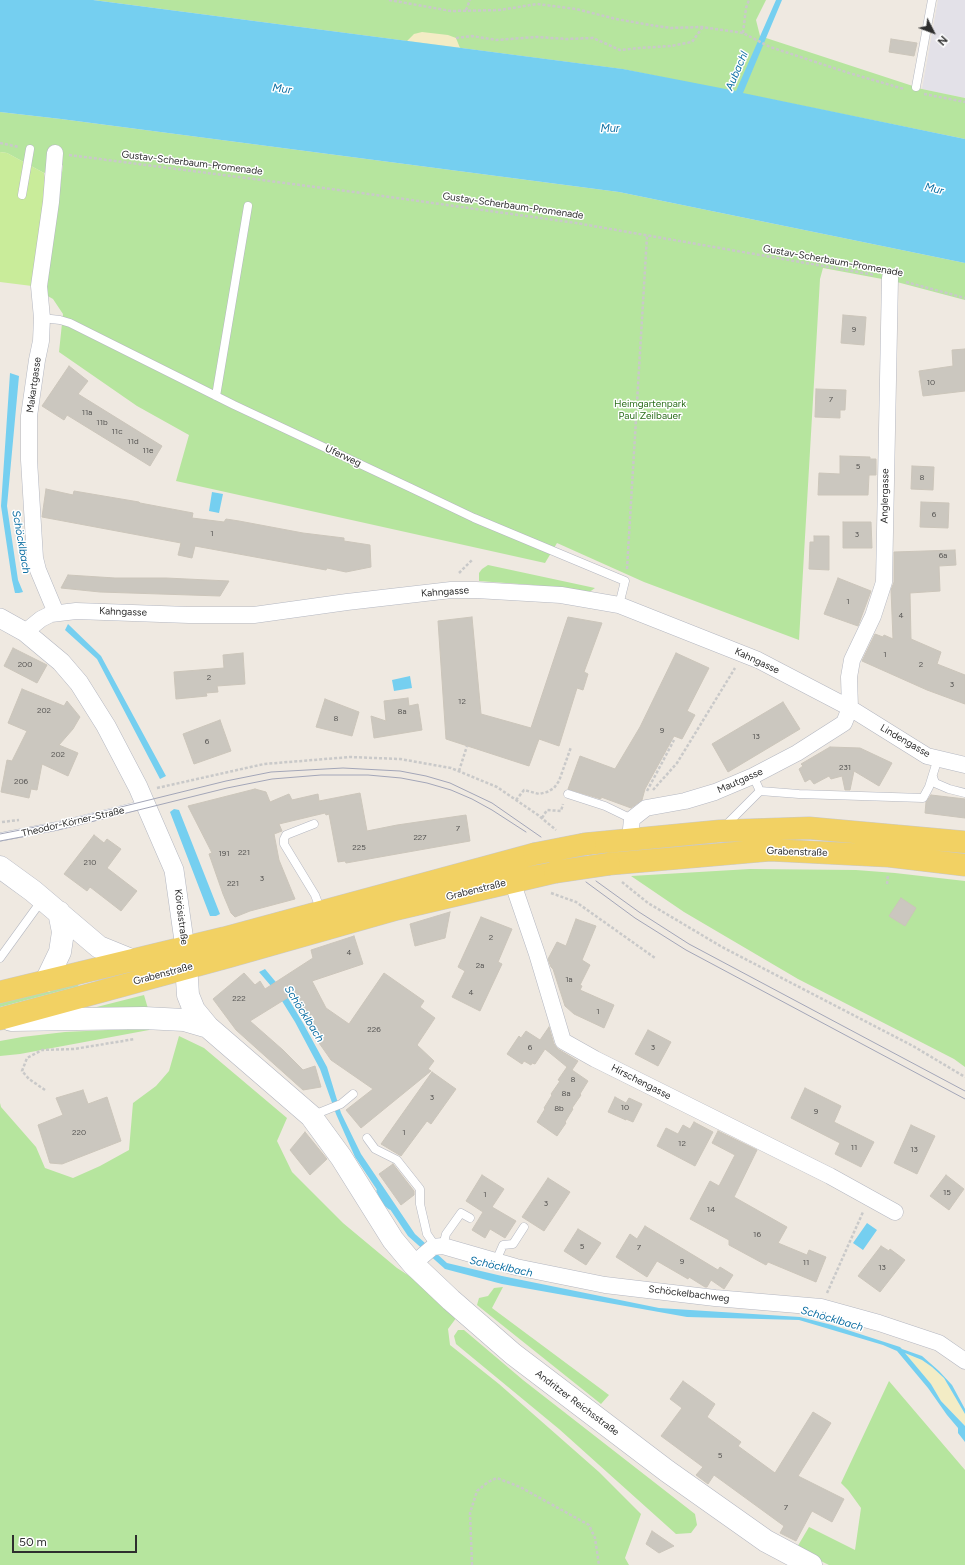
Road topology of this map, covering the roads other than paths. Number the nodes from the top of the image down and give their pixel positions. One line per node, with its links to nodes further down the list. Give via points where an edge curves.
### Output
1 (932, 0): 2 (lane)
2 (913, 88)
3 (30, 148): 5 (lane)
4 (55, 153): 8 (street, Makartgasse, via 39,286)
5 (22, 195)
6 (248, 206): 9 (lane)
7 (890, 278): 14 (street, Anglergasse, via 884,582 873,616 852,660 849,677)
8 (42, 318): 9 (lane, Uferweg, via 70,323); 11 (street, Makartgasse, via 41,341 29,416 29,460 33,542)
9 (216, 396): 10 (lane, Uferweg, via 474,518 625,581)
10 (618, 605): 11 (street, Kahngasse, via 562,595 446,590 254,615 76,611); 14 (street, Kahngasse, via 758,660)
11 (49, 615): 13 (street)
12 (0, 620): 13 (street, Körösistraße)
13 (25, 632): 22 (street, Körösistraße, via 61,662 79,683)
14 (850, 708): 15 (street, Lindengasse, via 926,756); 17 (street, Mautgasse, via 844,723 797,754)
15 (938, 758): 16 (street, Lindengasse); 18 (lane)
16 (965, 765)
17 (753, 776): 19 (lane); 24 (street, Mautgasse, via 685,801 646,808)
18 (933, 777): 19 (lane, via 923,798); 20 (lane, via 935,783)
19 (760, 791): 25 (lane)
20 (965, 793)
21 (566, 796): 24 (lane, via 605,806)
22 (150, 797): 26 (lane, Theodor-Körner-Straße, via 57,826); 34 (street, Körösistraße, via 174,870)
23 (314, 824): 32 (lane, via 286,835 284,844)
24 (631, 829): 25 (main road, Grabenstraße); 32 (main road, Grabenstraße, bridge, via 585,844 534,854)
25 (720, 831): 27 (main road, Grabenstraße, via 809,828)
26 (0, 837)
27 (965, 842)
28 (965, 864): 30 (main road, Grabenstraße, bridge, via 889,856 770,850 613,871 555,872)
29 (0, 867): 31 (main road)
30 (520, 879): 34 (main road, Grabenstraße); 44 (street, Hirschengasse, via 537,954 563,1041 830,1176)
31 (51, 906): 33 (lane); 35 (main road, via 99,947); 36 (main road, via 63,932 60,952)
32 (321, 911): 34 (main road, Grabenstraße)
33 (0, 958)
34 (186, 958): 35 (main road, Grabenstraße); 38 (main road, Grabenstraße); 39 (main road, Körösistraße, via 188,994 194,1010)
35 (131, 960): 36 (main road, Grabenstraße)
36 (46, 981): 37 (main road, Grabenstraße)
37 (0, 992)
38 (0, 1020): 39 (main road, via 144,1018 184,1020)
39 (208, 1027): 41 (main road, Körösistraße)
40 (353, 1094): 41 (lane, via 341,1104)
41 (319, 1112): 43 (main road, Körösistraße, via 341,1157)
42 (367, 1138): 47 (lane, via 375,1149 397,1160 420,1189 420,1204)
43 (372, 1206): 47 (main road, Andritzer Reichsstraße, via 393,1240)
44 (895, 1212)
45 (470, 1218): 47 (lane, via 461,1213)
46 (524, 1227): 48 (lane, via 512,1244 503,1245)
47 (430, 1252): 48 (street, Schöckelbachweg); 50 (main road, Andritzer Reichsstraße, via 451,1300 513,1354 667,1471 766,1541)
48 (496, 1261): 49 (street, Schöckelbachweg, via 605,1284 715,1298 821,1307 939,1343)
49 (965, 1361)
50 (811, 1565)

